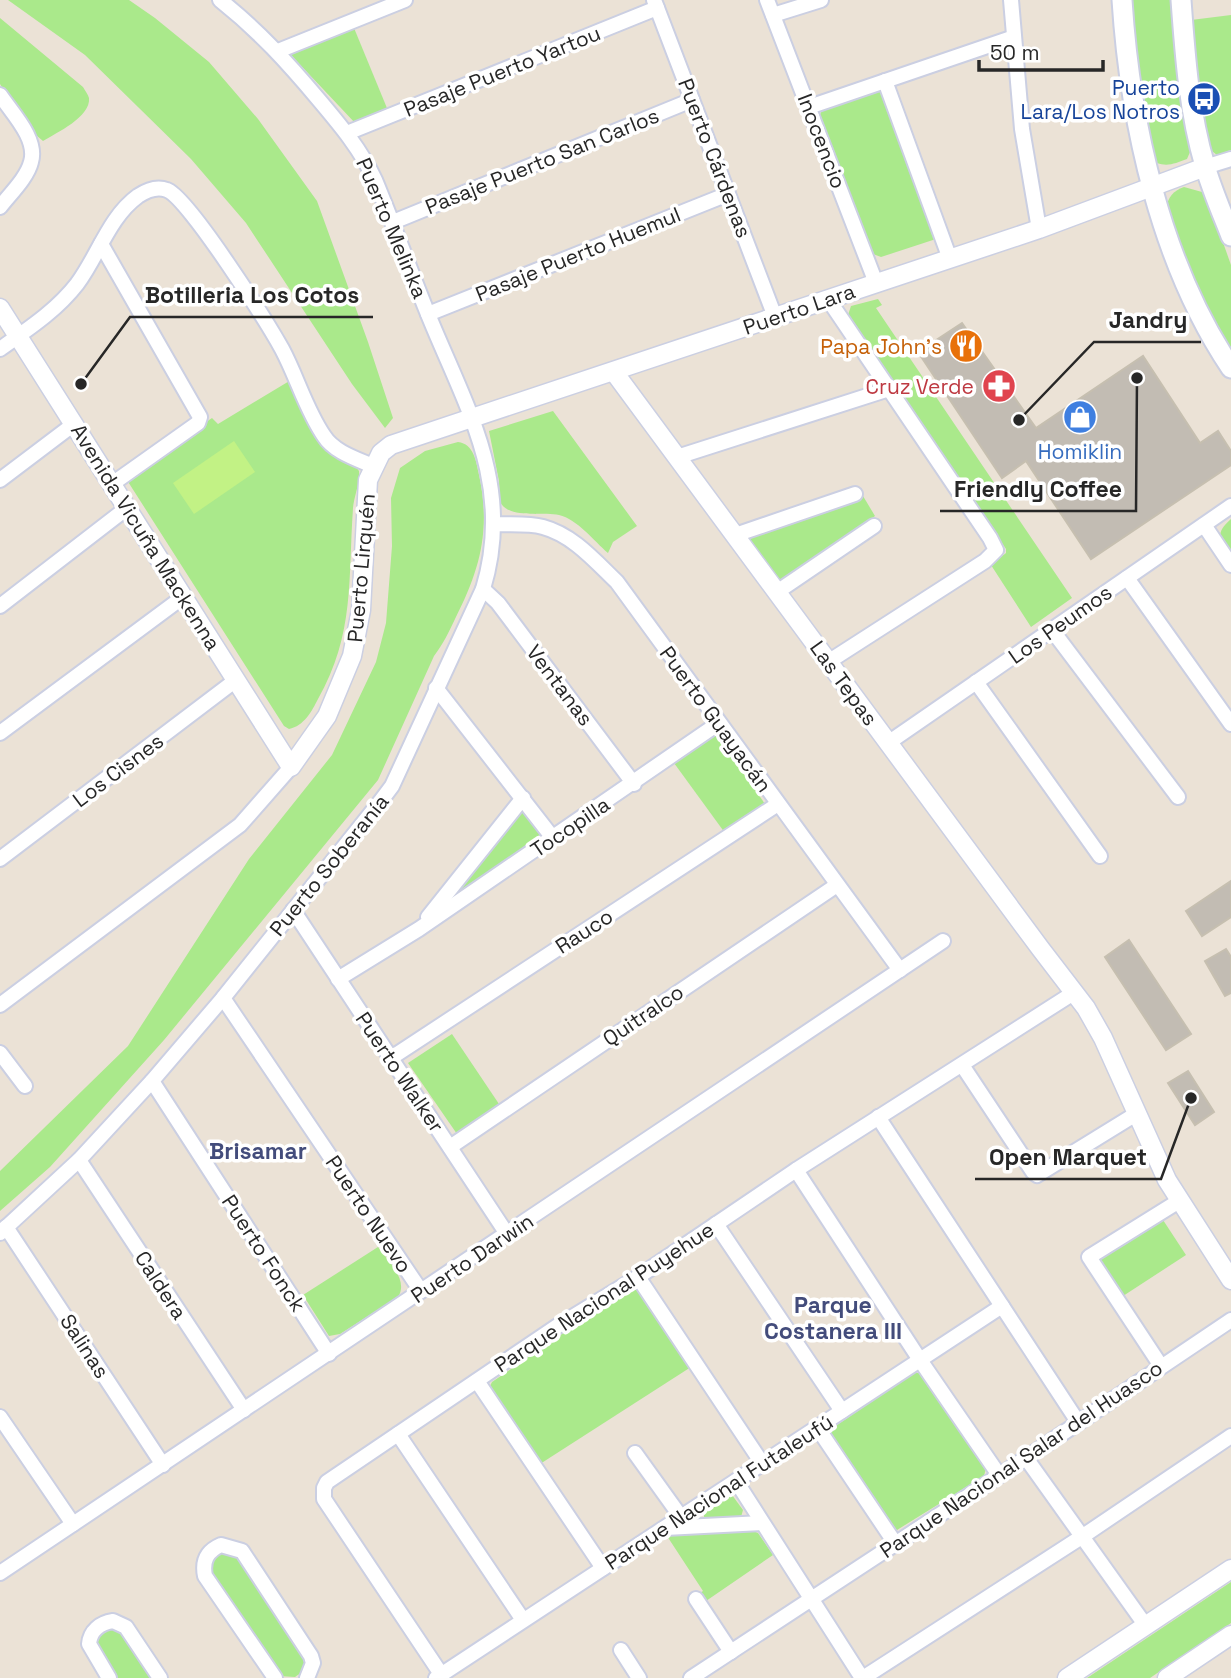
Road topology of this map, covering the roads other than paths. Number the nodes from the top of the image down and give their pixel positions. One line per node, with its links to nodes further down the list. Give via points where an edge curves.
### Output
1 (220, 0): 11 (street, Puerto Melinka)
2 (405, 0): 11 (street)
3 (767, 0): 9 (street, Inocencio)
4 (821, 0): 9 (street)
5 (1011, 0): 10 (street)
6 (1122, 0): 19 (main road, via 1130,83)
7 (1181, 0): 18 (main road, via 1187,72)
8 (655, 4): 14 (street, Puerto Cárdenas); 16 (street, Pasaje Puerto Yartou)
9 (773, 15): 15 (street, Inocencio)
10 (1014, 37): 12 (street); 23 (street, via 1022,129)
11 (278, 51): 16 (street, Puerto Melinka)
12 (885, 80): 15 (street); 26 (street)
13 (0, 94): 21 (street, via 30,141 32,161)
14 (692, 100): 20 (street, Puerto Cárdenas); 22 (street, Pasaje Puerto San Carlos)
15 (809, 107): 27 (street, Inocencio)
16 (347, 133): 22 (street, Puerto Melinka, via 363,155)
17 (1231, 159): 18 (street, Puerto Lara)
18 (1205, 167): 19 (street, Puerto Lara); 24 (main road)
19 (1152, 185): 23 (street, Puerto Lara); 34 (main road, via 1195,301)
20 (728, 194): 30 (street, Pasaje Puerto Huemul); 31 (street, Puerto Cárdenas)
21 (0, 207)
22 (393, 222): 30 (street, Puerto Melinka)
23 (1039, 229): 26 (street, Puerto Lara)
24 (1231, 236)
25 (101, 244): 32 (street, via 66,296); 40 (street, Puerto Lirquén, via 137,197 156,187 174,193 234,273 281,349 324,437); 42 (street, via 200,417 198,423)
26 (950, 258): 27 (street, Puerto Lara)
27 (876, 283): 28 (street, Puerto Lara)
28 (828, 299): 31 (street, Puerto Lara); 36 (street)
29 (0, 308): 32 (street, Avenida Vicuña Mackenna)
30 (428, 314): 37 (street, Puerto Melinka)
31 (775, 317): 35 (street, Puerto Lara)
32 (18, 336): 33 (street); 38 (street, Avenida Vicuña Mackenna)
33 (0, 349)
34 (1231, 368)
35 (614, 372): 37 (street, Puerto Lara); 39 (street, Las Tepas)
36 (889, 389): 39 (street); 57 (street, via 996,550)
37 (471, 417): 40 (street, Puerto Lara, via 390,445); 46 (street, Puerto Soberanía, via 488,467)
38 (74, 424): 41 (street); 42 (street, Avenida Vicuña Mackenna)
39 (677, 457): 49 (street, Las Tepas)
40 (373, 466): 65 (street, Puerto Lirquén, via 368,480 361,610 352,656 327,716)
41 (0, 480)
42 (112, 484): 45 (street, Avenida Vicuña Mackenna)
43 (855, 494): 49 (street)
44 (1231, 506): 47 (street, Los Peumos)
45 (127, 508): 54 (street, Avenida Vicuña Mackenna); 55 (street)
46 (495, 524): 52 (street, Puerto Soberanía); 61 (street, Puerto Guayacán, via 541,526 558,532 596,561 617,582)
47 (1204, 524): 50 (street); 51 (street, Los Peumos)
48 (874, 526): 53 (street)
49 (735, 535): 53 (street, Las Tepas)
50 (1231, 565)
51 (1127, 578): 56 (street, Los Peumos); 62 (street)
52 (483, 589): 60 (street, Puerto Soberanía); 66 (street, Ventanas)
53 (777, 592): 57 (street, Las Tepas)
54 (183, 597): 58 (street, Avenida Vicuña Mackenna); 63 (street)
55 (0, 606)
56 (1052, 630): 59 (street, Los Peumos); 67 (street)
57 (828, 662): 64 (street, Las Tepas)
58 (236, 680): 65 (street, Avenida Vicuña Mackenna); 72 (street, Los Cisnes)
59 (976, 682): 64 (street, Los Peumos); 71 (street)
60 (436, 688): 68 (street); 74 (street, Puerto Soberanía, via 387,794)
61 (719, 723): 66 (street, Tocopilla); 69 (street, Puerto Guayacán)
62 (1231, 724)
63 (0, 733)
64 (888, 743): 79 (street, Las Tepas)
65 (291, 767): 81 (street, Puerto Lirquén, via 240,825)
66 (634, 784): 70 (street, Tocopilla)
67 (1178, 797)
68 (523, 799): 70 (street); 75 (street, Tocopilla)
69 (778, 804): 73 (street, Puerto Guayacán); 83 (street, Rauco)
70 (553, 838): 75 (street, Tocopilla)
71 (1100, 856)
72 (0, 859)
73 (837, 885): 77 (street, Puerto Guayacán); 89 (street, Quitralco)
74 (293, 911): 78 (street, Puerto Walker); 80 (street, Puerto Soberanía)
75 (419, 929): 78 (street, Tocopilla)
76 (943, 941): 77 (street, Puerto Darwin)
77 (900, 970): 95 (street, Puerto Darwin)
78 (338, 979): 83 (street, Puerto Walker)
79 (1075, 992): 84 (street, Parque Nacional Puyehue); 87 (street, Las Tepas, via 1103,1038)
80 (223, 998): 85 (street, Puerto Soberanía); 98 (street, Puerto Nuevo)
81 (0, 1005)
82 (0, 1053): 86 (street)
83 (391, 1058): 89 (street, Puerto Walker)
84 (962, 1065): 87 (street, via 1037,1175); 88 (street, Parque Nacional Puyehue)
85 (152, 1081): 90 (street, Puerto Soberanía); 101 (street, Puerto Fonck)
86 (25, 1086)
87 (1136, 1114): 92 (street, Las Tepas)
88 (878, 1118): 91 (street, Parque Nacional Puyehue); 99 (street)
89 (450, 1147): 95 (street, Puerto Walker)
90 (79, 1160): 94 (street, Puerto Soberanía); 105 (street, Caldera)
91 (796, 1170): 93 (street, Parque Nacional Puyehue); 102 (street)
92 (1179, 1201): 97 (street, Las Tepas); 103 (street, via 1089,1257)
93 (716, 1224): 96 (street, Parque Nacional Puyehue); 106 (street)
94 (3, 1230): 115 (street, Salinas)
95 (507, 1234): 98 (street, Puerto Darwin)
96 (638, 1277): 104 (street, Parque Nacional Puyehue); 114 (street)
97 (1231, 1280)
98 (421, 1291): 101 (street, Puerto Darwin)
99 (1002, 1306): 102 (street, Parque Nacional Futaleufú); 108 (street)
100 (1231, 1320): 103 (street, Parque Nacional Salar del Huasco)
101 (329, 1354): 105 (street, Puerto Darwin)
102 (920, 1360): 106 (street, Parque Nacional Futaleufú); 116 (street)
103 (1161, 1366): 108 (street, Parque Nacional Salar del Huasco)
104 (477, 1381): 110 (street, Parque Nacional Puyehue); 124 (street)
105 (244, 1410): 115 (street, Puerto Darwin)
106 (842, 1411): 109 (street, Parque Nacional Futaleufú)
107 (0, 1417): 120 (street)
108 (1078, 1422): 113 (street, Parque Nacional Salar del Huasco)
109 (817, 1427): 114 (street, Parque Nacional Futaleufú); 123 (street)
110 (398, 1434): 129 (street); 134 (street, Parque Nacional Puyehue, via 332,1478 324,1488 324,1499)
111 (1231, 1436): 122 (street)
112 (635, 1453): 118 (street)
113 (1026, 1458): 116 (street, Parque Nacional Salar del Huasco); 122 (street)
114 (762, 1463): 117 (street, Parque Nacional Futaleufú)
115 (163, 1465): 120 (street, Puerto Darwin)
116 (999, 1475): 123 (street, Parque Nacional Salar del Huasco)
117 (736, 1480): 118 (street, Parque Nacional Futaleufú); 119 (street)
118 (681, 1517): 121 (street, Parque Nacional Futaleufú)
119 (762, 1523): 121 (street); 127 (street)
120 (73, 1524): 126 (street, Puerto Darwin)
121 (663, 1528): 124 (street, Parque Nacional Futaleufú)
122 (1083, 1536): 130 (street); 141 (street)
123 (895, 1542): 127 (street, Parque Nacional Salar del Huasco)
124 (603, 1568): 129 (street, Parque Nacional Futaleufú)
125 (1231, 1569): 130 (street)
126 (0, 1573)
127 (811, 1598): 133 (street, Parque Nacional Salar del Huasco); 141 (street)
128 (696, 1599): 133 (street)
129 (523, 1620): 134 (street, Parque Nacional Futaleufú)
130 (1146, 1626): 142 (street)
131 (1231, 1635): 143 (street)
132 (621, 1650): 139 (street)
133 (731, 1651): 140 (street, Parque Nacional Salar del Huasco)
134 (438, 1676)
135 (109, 1678): 136 (street, via 89,1644 94,1631 113,1621 126,1627)
136 (160, 1678)
137 (275, 1678): 138 (street, via 205,1576 205,1557 214,1548 226,1544 242,1551 311,1656)
138 (307, 1678)
139 (639, 1678)
140 (691, 1678)
141 (862, 1678)
142 (1067, 1678)
143 (1167, 1678)

